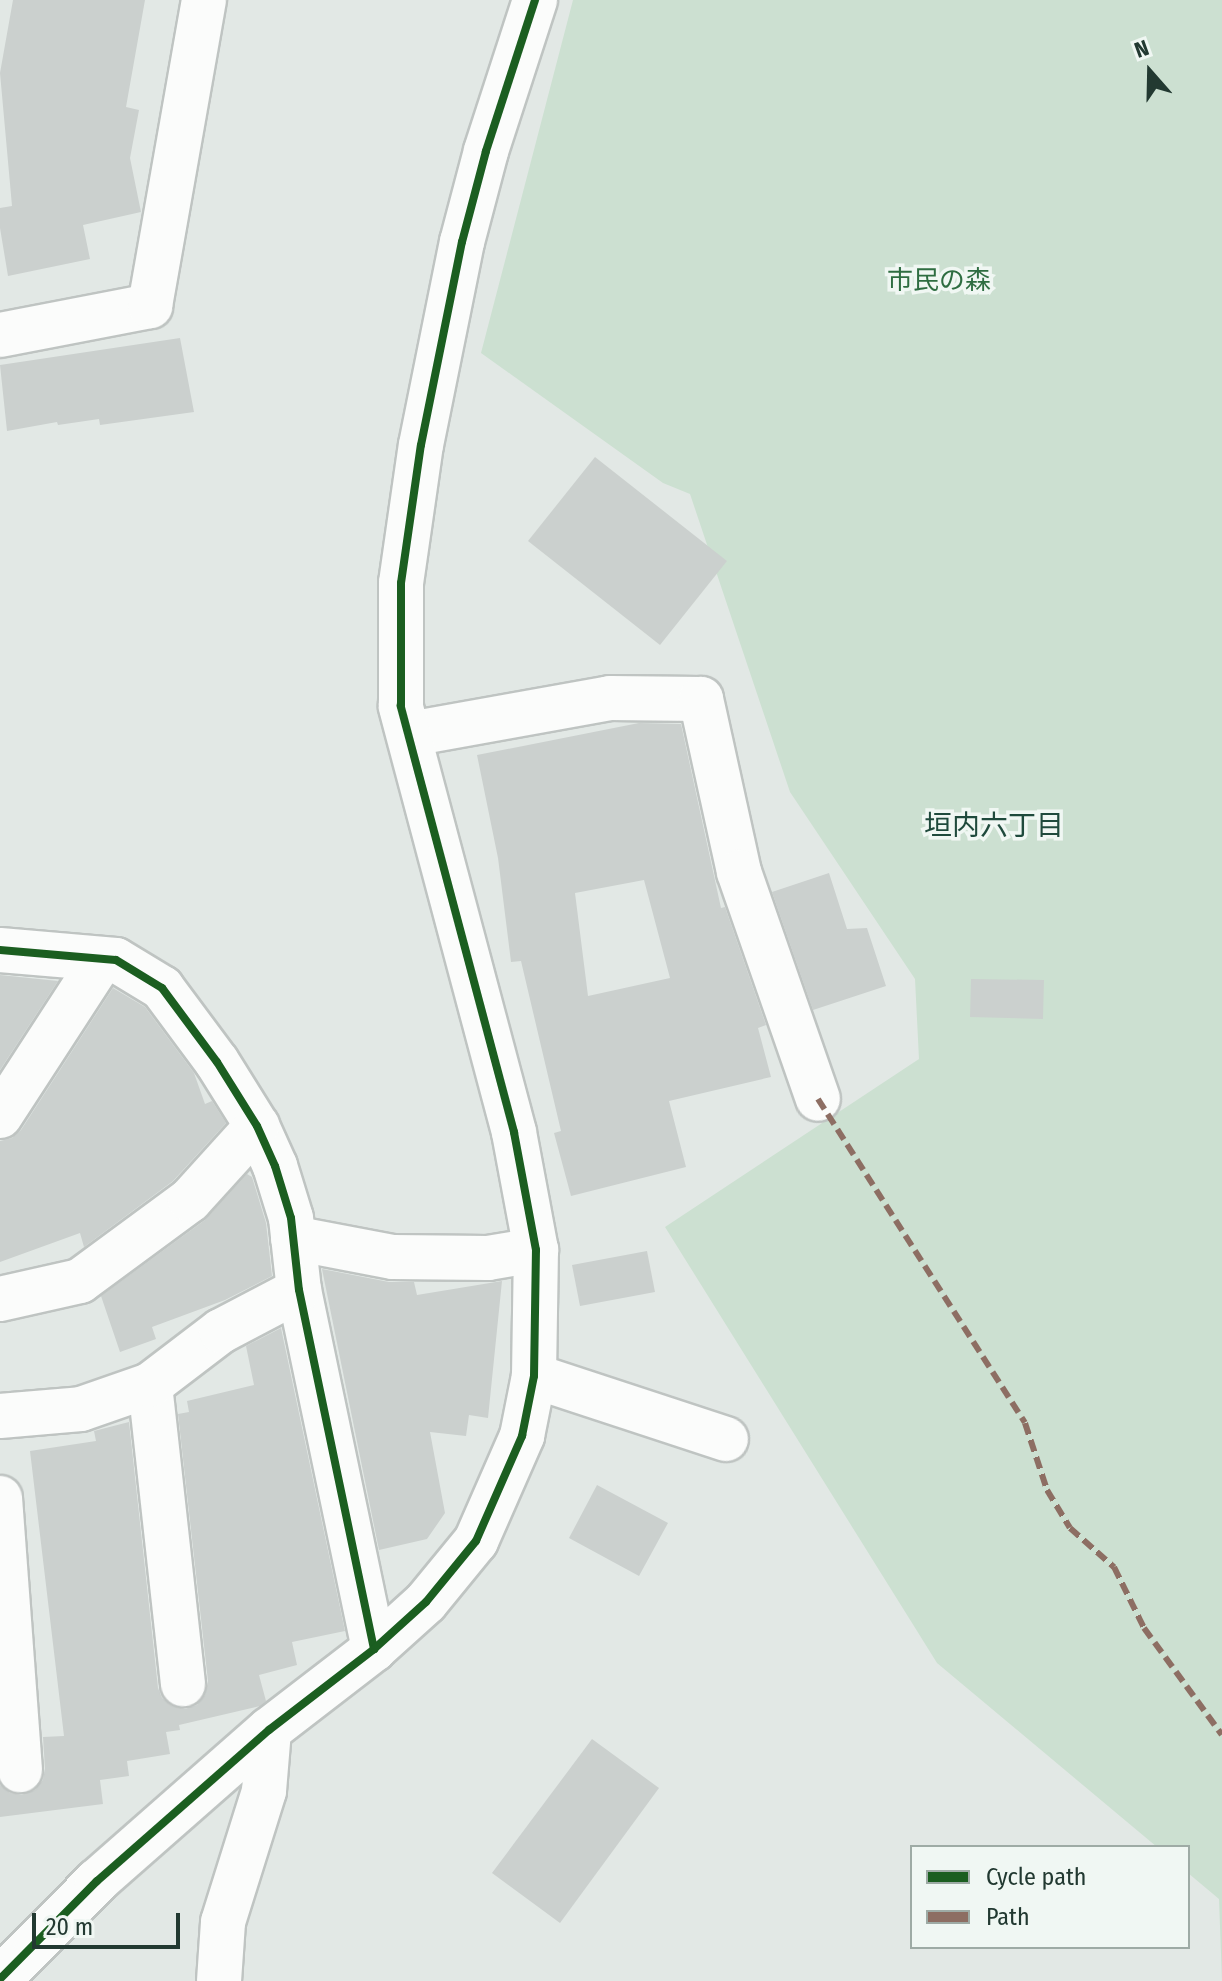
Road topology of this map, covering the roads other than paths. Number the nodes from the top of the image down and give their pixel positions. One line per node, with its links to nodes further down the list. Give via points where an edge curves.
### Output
1 (204, 0): 3 (street, via 150,306)
2 (535, 0): 4 (street, via 462,242 421,445 401,583 401,706)
3 (0, 335)
4 (410, 734): 7 (street, via 610,698 701,699 739,872); 11 (street, via 514,1132)
5 (0, 950): 6 (street)
6 (102, 959): 8 (street); 9 (street, via 116,960 162,988)
7 (818, 1099)
8 (0, 1116)
9 (257, 1126): 10 (street, via 275,1166); 13 (street, via 190,1200 80,1281)
10 (293, 1238): 11 (street, via 393,1257 488,1258); 12 (street)
11 (536, 1250): 14 (street)
12 (299, 1290): 15 (street, via 221,1331); 19 (street)
13 (0, 1299)
14 (534, 1376): 17 (street); 19 (street, via 522,1436 476,1541 426,1602)
15 (150, 1385): 16 (street, via 81,1409); 20 (street)
16 (0, 1416)
17 (726, 1439)
18 (0, 1498): 22 (street)
19 (374, 1649): 21 (street)
20 (183, 1684)
21 (269, 1730): 23 (street, via 97,1881); 24 (street, via 264,1791 223,1922)
22 (20, 1770)
23 (0, 1979)
24 (219, 1981)

